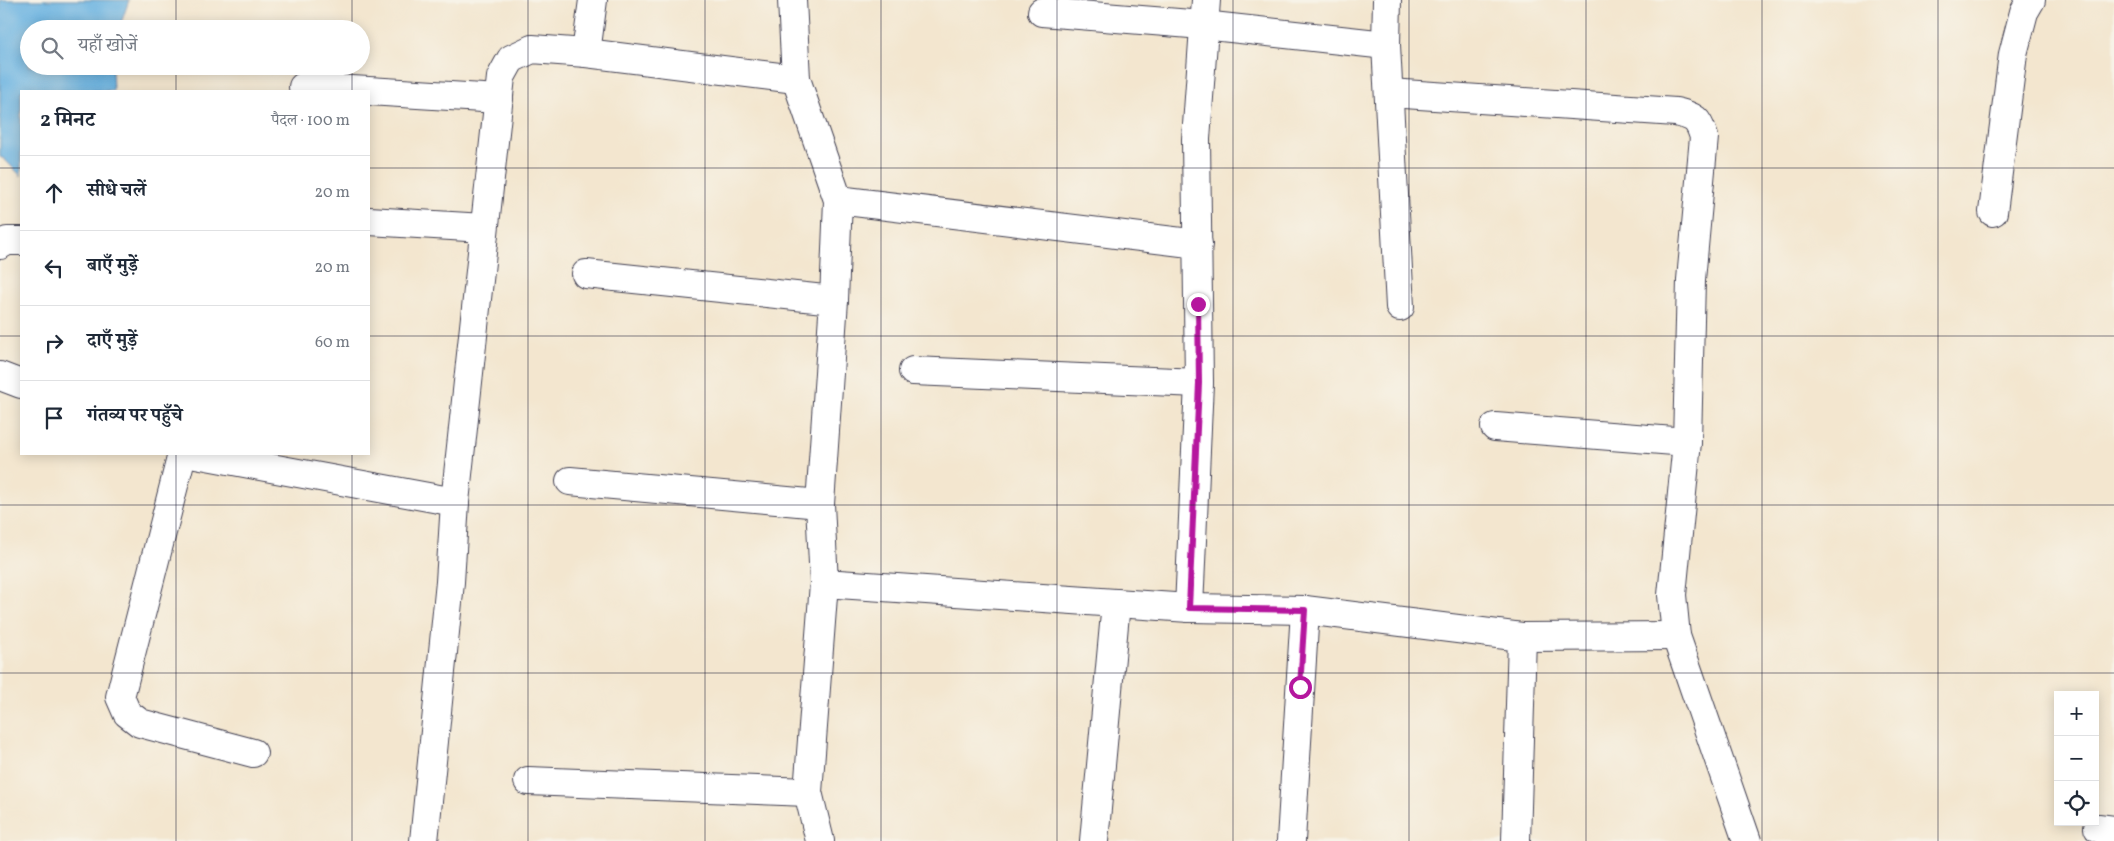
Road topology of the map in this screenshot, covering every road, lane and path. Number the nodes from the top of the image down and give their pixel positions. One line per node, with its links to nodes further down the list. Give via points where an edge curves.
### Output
1 (593, 0): 8 (street)
2 (792, 0): 9 (street)
3 (1387, 0): 7 (street)
4 (2031, 0): 16 (street, via 2024,12 2013,54)
5 (1042, 12): 6 (street)
6 (1204, 13): 7 (street); 20 (street, via 1196,139)
7 (1386, 45): 13 (street)
8 (586, 53): 9 (street); 14 (street, via 532,49 511,59 501,77)
9 (796, 78): 15 (street)
10 (303, 87): 11 (street)
11 (352, 90)
12 (370, 91): 14 (street)
13 (1388, 93): 24 (street); 30 (street, via 1676,112 1693,116 1699,123 1704,137 1691,280)
14 (499, 99): 18 (street)
15 (838, 200): 20 (street); 23 (street)
16 (1993, 212)
17 (370, 221): 18 (street)
18 (484, 228): 34 (street)
19 (20, 241): 21 (street, via 6,241)
20 (1198, 244): 27 (street)
21 (0, 245)
22 (586, 274): 23 (street)
23 (834, 300): 35 (street)
24 (1400, 307)
25 (913, 371): 27 (street)
26 (0, 376): 28 (street)
27 (1199, 383): 38 (street)
28 (20, 384)
29 (1495, 427): 30 (street)
30 (1687, 442): 40 (street, via 1672,595)
31 (182, 455): 42 (street, via 120,697 127,713 140,723)
32 (201, 455): 34 (street)
33 (570, 481): 35 (street)
34 (455, 502): 45 (street)
35 (820, 504): 36 (street)
36 (824, 583): 37 (street); 44 (street)
37 (1116, 603): 38 (street); 47 (street)
38 (1189, 608): 39 (street)
39 (1305, 610): 41 (street); 48 (street)
40 (1676, 636): 41 (street); 50 (street)
41 (1522, 637): 49 (street)
42 (253, 752)
43 (528, 780): 44 (street)
44 (808, 792): 46 (street)
45 (424, 841)
46 (820, 841)
47 (1094, 841)
48 (1291, 841)
49 (1516, 841)
50 (1747, 841)

